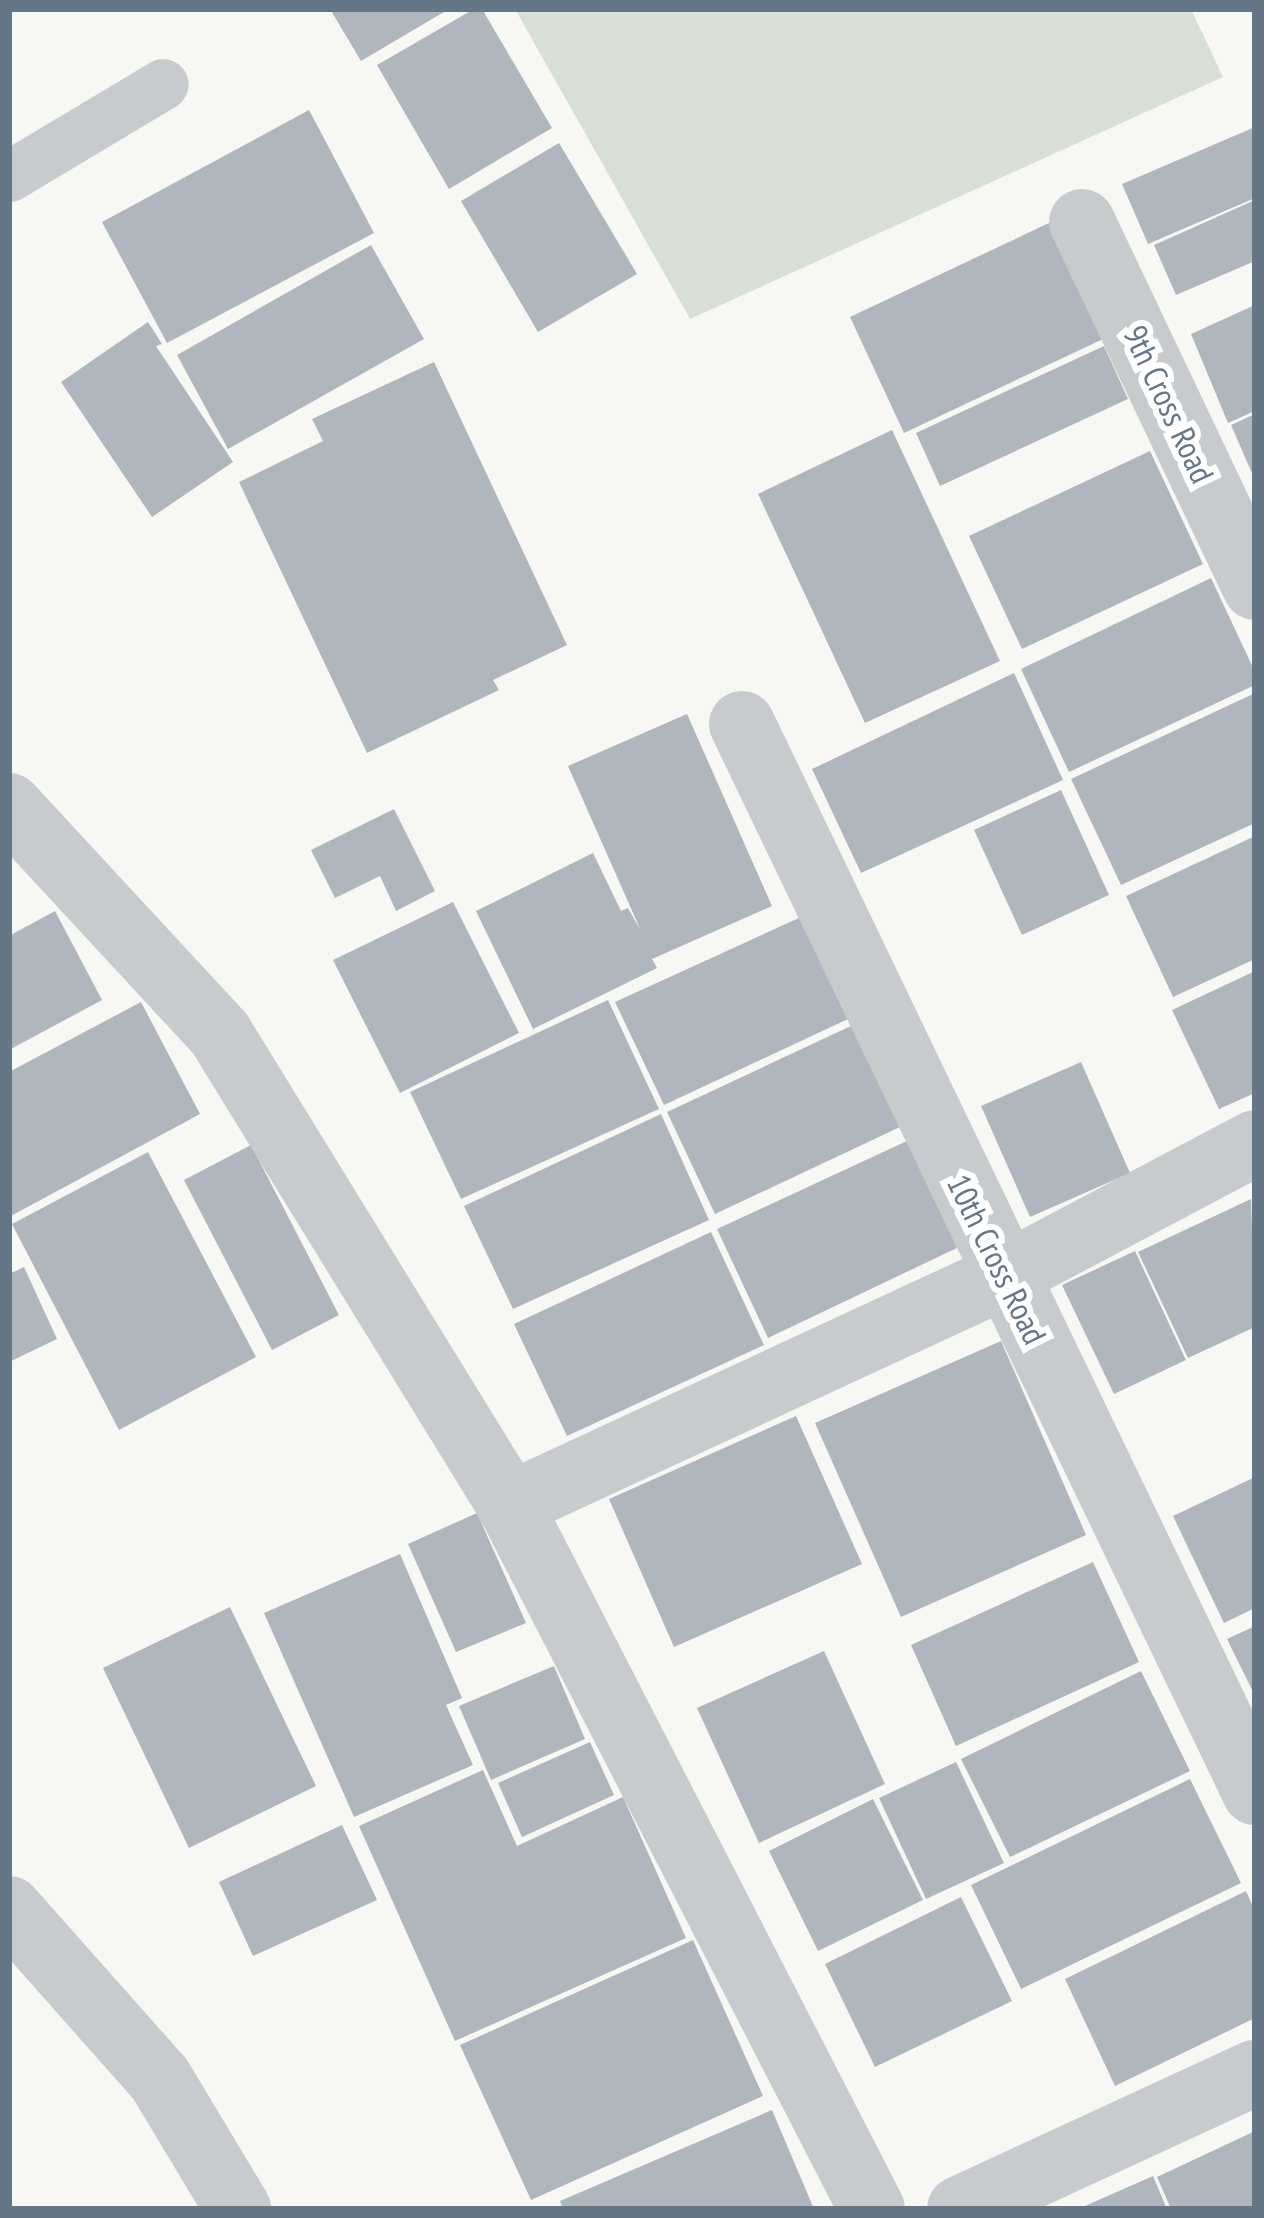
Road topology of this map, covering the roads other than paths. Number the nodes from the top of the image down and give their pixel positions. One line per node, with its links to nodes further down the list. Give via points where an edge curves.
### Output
1 (163, 84): 2 (lane)
2 (9, 176)
3 (1082, 222): 4 (street, 9th Cross Road)
4 (1255, 587)
5 (742, 724): 8 (street, 10th Cross Road)
6 (9, 806): 9 (street, via 220,1034)
7 (1255, 1143): 8 (street)
8 (1004, 1276): 9 (street); 10 (street, 10th Cross Road)
9 (510, 1505): 14 (street)
10 (1255, 1792)
11 (9, 1909): 13 (street, via 160,2080)
12 (1255, 2073): 15 (street)
13 (238, 2209)
14 (872, 2209)
15 (960, 2209)

